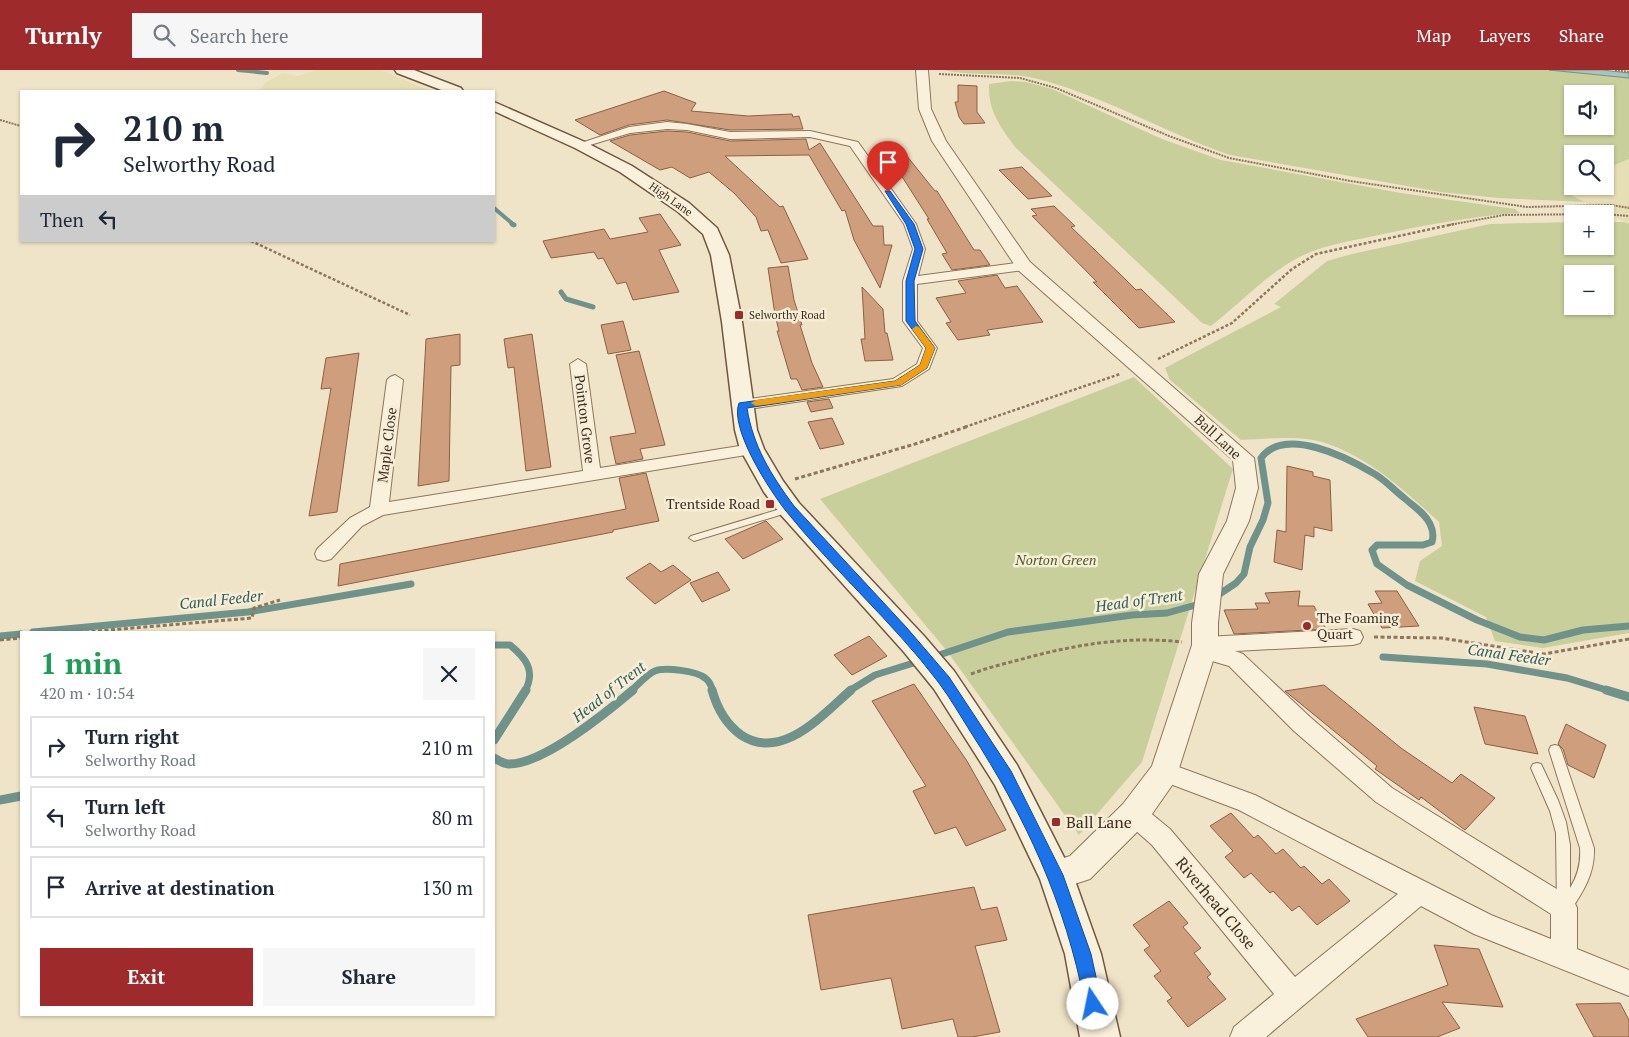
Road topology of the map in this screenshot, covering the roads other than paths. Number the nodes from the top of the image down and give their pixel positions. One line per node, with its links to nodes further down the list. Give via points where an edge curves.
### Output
1 (402, 70): 3 (main road)
2 (922, 72): 6 (street, Ball Lane, via 925,109 939,141)
3 (453, 90)
4 (495, 106): 5 (main road, High Lane)
5 (580, 145): 7 (street, via 631,128 653,125 682,126 735,136 800,132 839,138 854,144 910,224 919,249); 10 (main road, High Lane, via 660,191 689,211 711,232 720,255)
6 (1024, 266): 7 (street); 18 (street, Ball Lane, via 1243,458 1247,488 1238,521 1211,574)
7 (910, 281): 10 (street, via 910,321 930,348 924,366 897,383)
8 (578, 364): 12 (street, Pointon Grove)
9 (394, 380): 14 (street, Maple Close)
10 (742, 405): 11 (main road, High Lane)
11 (752, 449): 12 (street); 13 (main road, High Lane)
12 (592, 474): 14 (street)
13 (790, 509): 15 (lane); 23 (main road, High Lane, via 946,682 1006,775)
14 (379, 510): 16 (street, via 356,522)
15 (694, 538)
16 (324, 554)
17 (1353, 636): 18 (street)
18 (1204, 640): 21 (street, Ball Lane); 25 (street, via 1236,660 1302,724 1384,795)
19 (1555, 750): 25 (lane, via 1588,848 1589,863)
20 (1537, 768): 25 (lane, via 1556,808 1562,831)
21 (1165, 772): 22 (street, Ball Lane); 24 (street, via 1247,802)
22 (1134, 814): 23 (street, Ball Lane, via 1080,868); 28 (street, Riverhead Close, via 1161,836)
23 (1056, 875): 29 (main road, High Lane, via 1083,954)
24 (1419, 892): 26 (street, via 1483,925); 28 (street)
25 (1564, 908): 26 (street)
26 (1564, 957): 27 (street)
27 (1629, 982)
28 (1293, 996): 30 (street)
29 (1100, 1037)
30 (1244, 1037)

